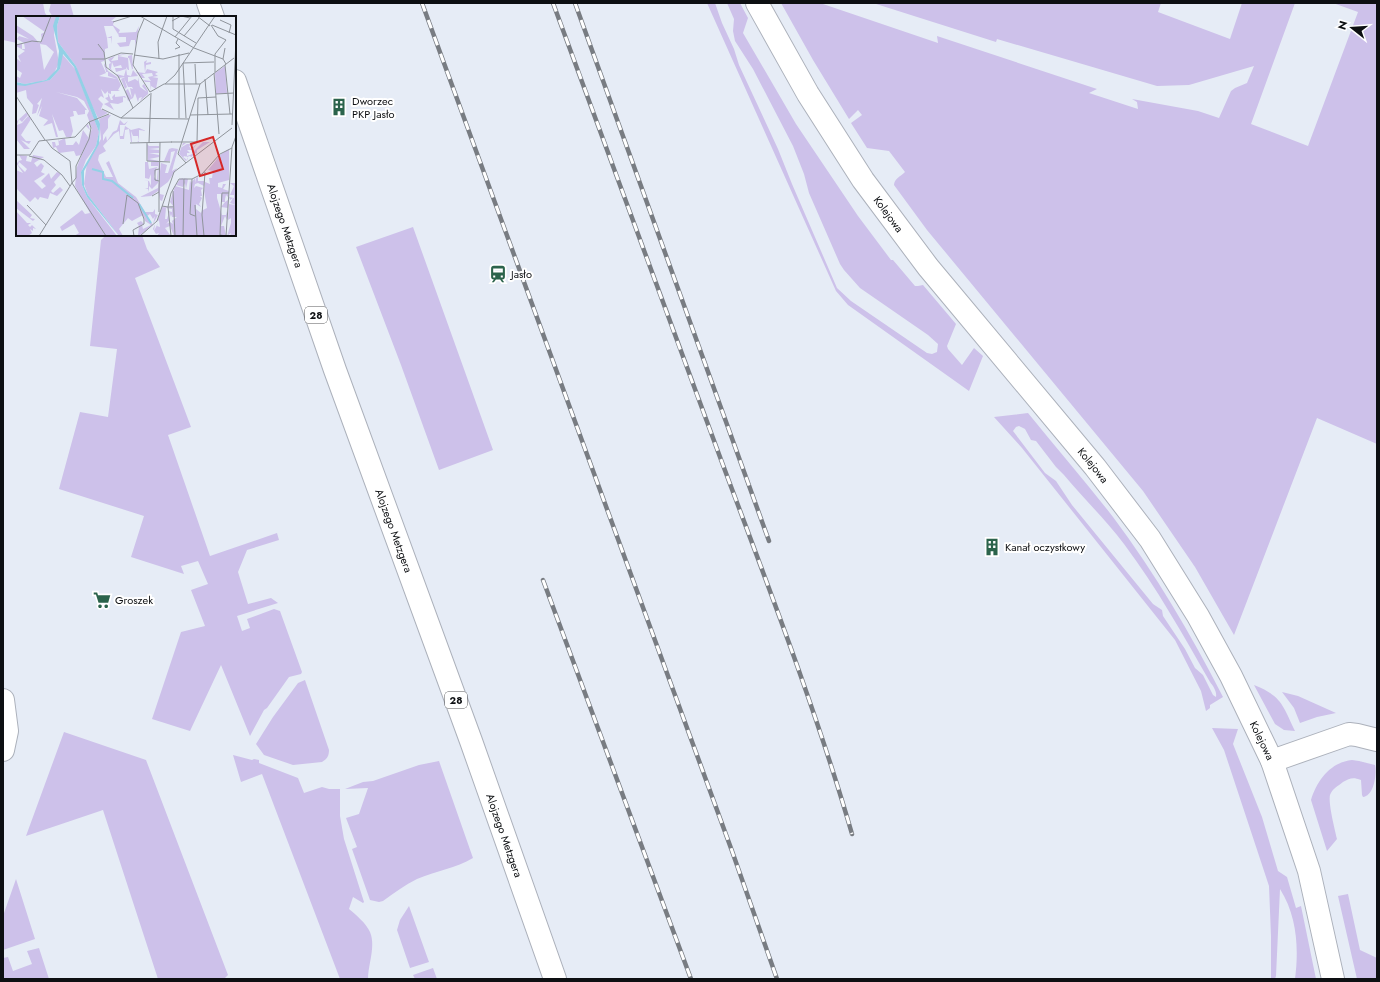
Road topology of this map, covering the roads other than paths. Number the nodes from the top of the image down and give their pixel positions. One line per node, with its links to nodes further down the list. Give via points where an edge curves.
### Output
1 (208, 3): 3 (street)
2 (757, 3): 8 (street, Kolejowa, via 808,94 863,180 928,267 1095,467 1150,540 1198,616 1228,670)
3 (213, 16)
4 (236, 84): 9 (street, Alojzego Metzgera / 28, via 335,370)
5 (3, 700): 7 (street, via 7,731)
6 (1377, 740): 8 (street, via 1349,734)
7 (3, 750)
8 (1272, 761): 10 (street, Kolejowa, via 1309,871)
9 (555, 979)
10 (1333, 979)

